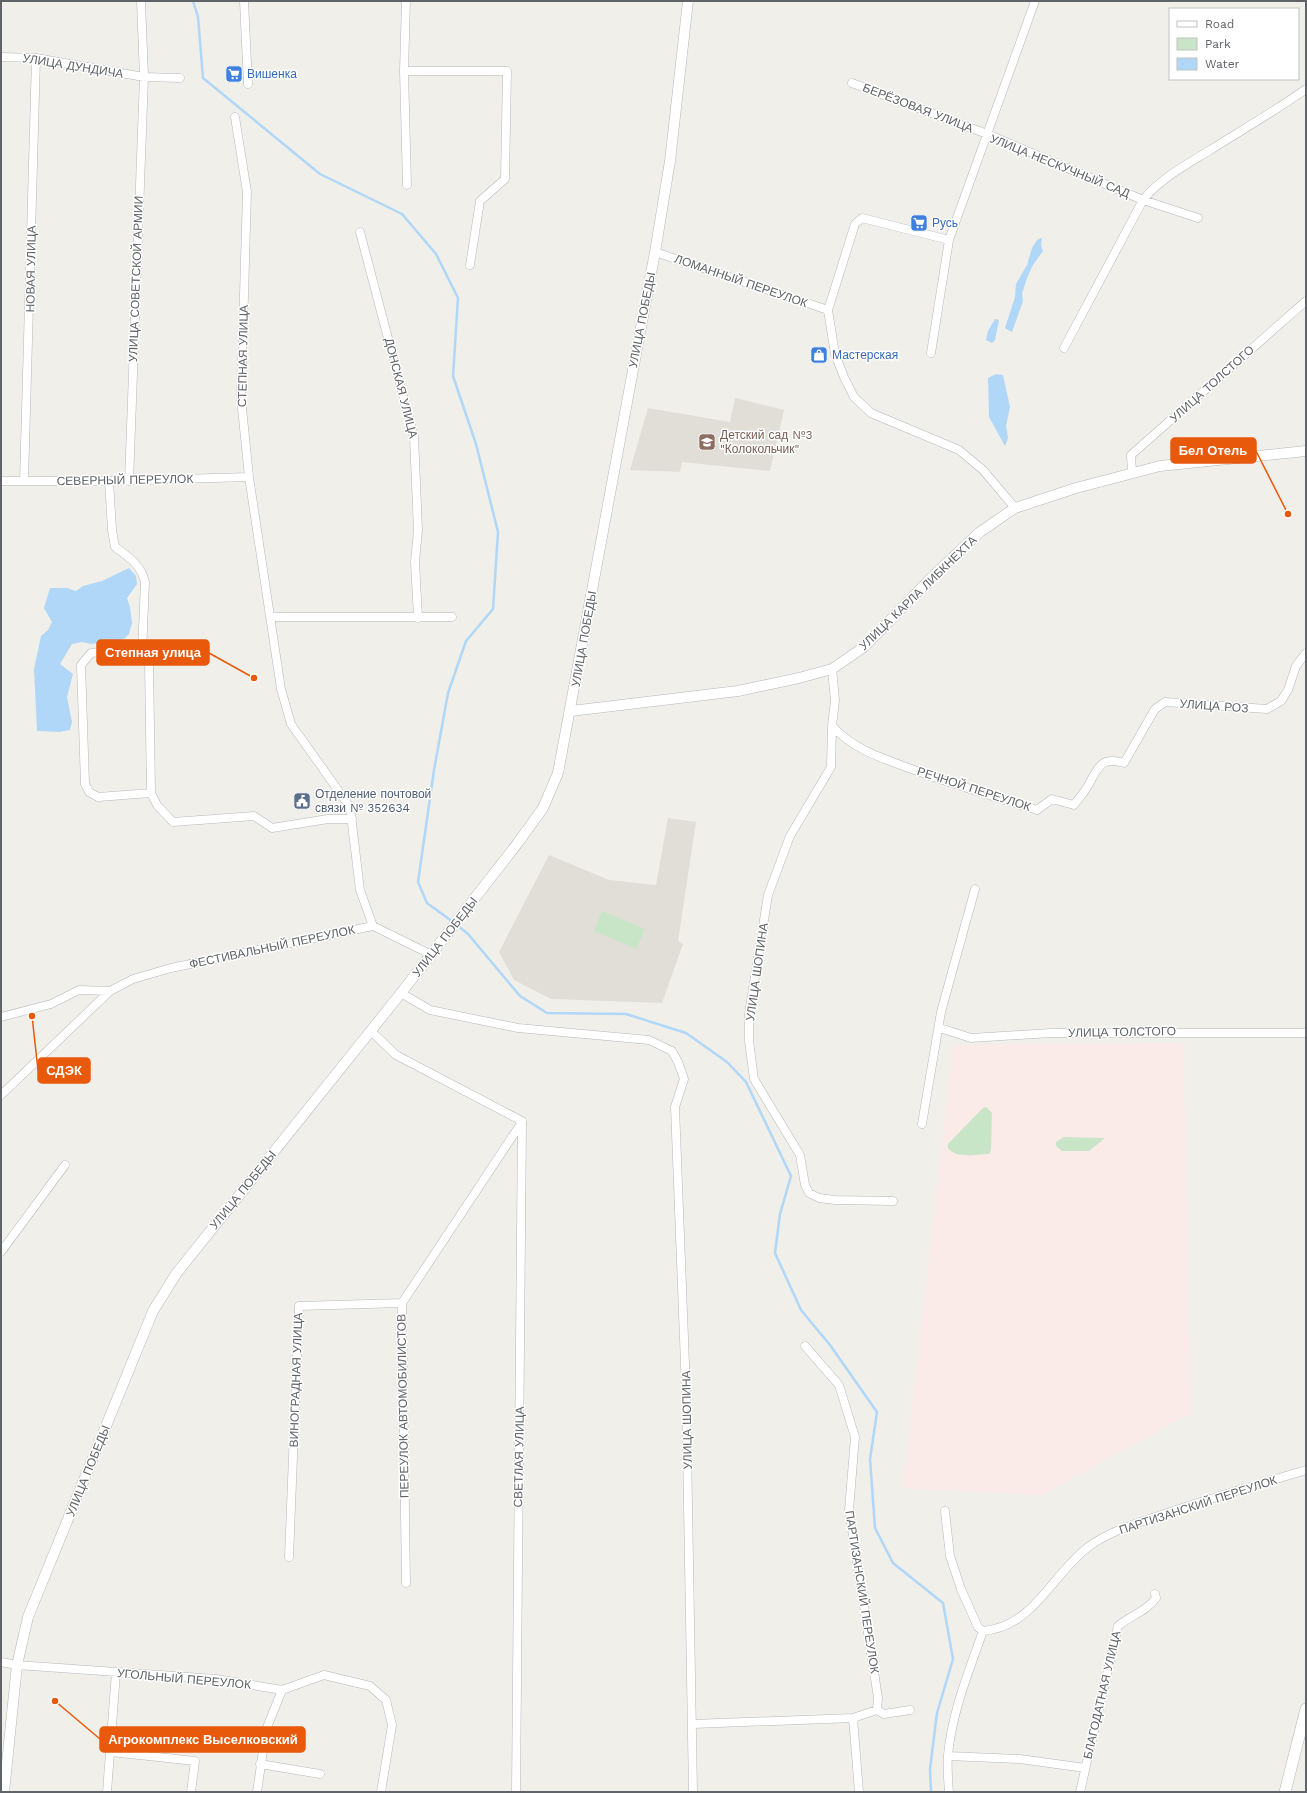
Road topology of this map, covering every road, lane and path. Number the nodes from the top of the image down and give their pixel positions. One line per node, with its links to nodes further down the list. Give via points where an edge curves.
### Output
1 (141, 1): 9 (street)
2 (244, 1): 12 (street)
3 (406, 1): 8 (street)
4 (688, 1): 21 (street, УЛИЦА ПОБЕДЫ, via 670,161)
5 (1035, 1): 15 (street, БЕРЁЗОВАЯ УЛИЦА)
6 (1, 57): 7 (street, УЛИЦА ДУНДИЧА)
7 (36, 58): 9 (street, УЛИЦА ДУНДИЧА); 31 (street, НОВАЯ УЛИЦА)
8 (404, 71): 16 (street); 22 (street, via 507,71 505,179 480,202)
9 (144, 77): 10 (street, УЛИЦА ДУНДИЧА); 33 (street, УЛИЦА СОВЕТСКОЙ АРМИИ)
10 (180, 78)
11 (852, 83): 15 (street, БЕРЁЗОВАЯ УЛИЦА)
12 (248, 84)
13 (1306, 89): 17 (street, УЛИЦА НЕСКУЧНЫЙ САД, via 1283,106 1171,174)
14 (235, 117): 29 (street, СТЕПНАЯ УЛИЦА, via 247,192 241,398)
15 (987, 134): 17 (street, УЛИЦА НЕСКУЧНЫЙ САД); 20 (street, УЛИЦА НЕСКУЧНЫЙ САД)
16 (407, 185)
17 (1143, 200): 18 (street, УЛИЦА НЕСКУЧНЫЙ САД); 25 (street, УЛИЦА НЕСКУЧНЫЙ САД)
18 (1198, 218)
19 (360, 232): 37 (street, ДОНСКАЯ УЛИЦА, via 414,437)
20 (949, 240): 24 (street, via 862,218 854,224); 26 (street, УЛИЦА НЕСКУЧНЫЙ САД)
21 (655, 252): 24 (street, ЛОМАННЫЙ ПЕРЕУЛОК); 41 (street, УЛИЦА ПОБЕДЫ)
22 (470, 265)
23 (1306, 301): 28 (street, УЛИЦА ТОЛСТОГО, via 1131,455)
24 (828, 310): 34 (street, via 835,354 854,397 871,413 959,450 983,470)
25 (1064, 348)
26 (931, 353)
27 (1306, 451): 28 (street, УЛИЦА КАРЛА ЛИБКНЕХТА, via 1205,460)
28 (1132, 472): 34 (street, УЛИЦА КАРЛА ЛИБКНЕХТА)
29 (250, 477): 33 (street, СЕВЕРНЫЙ ПЕРЕУЛОК); 35 (street, СТЕПНАЯ УЛИЦА)
30 (1, 481): 31 (street, СЕВЕРНЫЙ ПЕРЕУЛОК)
31 (24, 481): 32 (street, СЕВЕРНЫЙ ПЕРЕУЛОК)
32 (109, 481): 33 (street, СЕВЕРНЫЙ ПЕРЕУЛОК); 38 (street, via 112,530 116,547 142,571 145,582)
33 (129, 481)
34 (1015, 508): 40 (street, УЛИЦА КАРЛА ЛИБКНЕХТА, via 980,532 864,647)
35 (271, 617): 37 (street); 45 (street, СТЕПНАЯ УЛИЦА, via 281,689 291,724 350,807)
36 (452, 617): 37 (street)
37 (418, 618)
38 (142, 652): 44 (street, via 149,663); 44 (street, via 132,649 91,653 81,665 85,784 89,792 98,797)
39 (1306, 653): 43 (street, УЛИЦА РОЗ, via 1296,666 1288,690 1281,701 1267,709 1165,702 1155,709)
40 (832, 669): 41 (street, УЛИЦА КАРЛА ЛИБКНЕХТА, via 738,692); 42 (street, УЛИЦА ШОПИНА, via 835,700)
41 (571, 711): 48 (street, УЛИЦА ПОБЕДЫ, via 558,773 543,808)
42 (832, 726): 43 (street, РЕЧНОЙ ПЕРЕУЛОК, via 842,737 868,753 1037,810 1052,799 1074,805 1100,765 1115,760); 59 (street, УЛИЦА ШОПИНА, via 831,767 790,836 768,895 749,1014 749,1041 754,1079 800,1155 805,1185 809,1193 819,1198 835,1200)
43 (1124, 763)
44 (151, 793): 45 (street, via 157,805 173,822 254,816 272,828 328,819)
45 (352, 819): 47 (street, СТЕПНАЯ УЛИЦА, via 360,890)
46 (975, 888): 52 (street, via 941,1012)
47 (374, 926): 48 (street); 49 (street, ФЕСТИВАЛЬНЫЙ ПЕРЕУЛОК, via 171,968 133,979)
48 (432, 955): 50 (street, УЛИЦА ПОБЕДЫ)
49 (110, 991): 51 (street, ФЕСТИВАЛЬНЫЙ ПЕРЕУЛОК, via 79,990 51,1004); 55 (street, ФЕСТИВАЛЬНЫЙ ПЕРЕУЛОК)
50 (401, 993): 53 (street, УЛИЦА ПОБЕДЫ); 77 (street, УЛИЦА ШОПИНА, via 430,1010 518,1028 648,1040 672,1051 678,1062 684,1079 675,1107 686,1390)
51 (1, 1017)
52 (940, 1028): 54 (street, УЛИЦА ТОЛСТОГО, via 971,1038 1089,1032); 57 (street)
53 (371, 1031): 56 (street, via 396,1055); 70 (street, УЛИЦА ПОБЕДЫ, via 176,1274 153,1311 28,1616)
54 (1306, 1033)
55 (1, 1095)
56 (522, 1121): 61 (street, ПЕРЕУЛОК АВТОМОБИЛИСТОВ); 88 (street, СВЕТЛАЯ УЛИЦА)
57 (922, 1124)
58 (65, 1165): 60 (street)
59 (893, 1201)
60 (1, 1252)
61 (402, 1303): 65 (street, ВИНОГРАДНАЯ УЛИЦА, via 299,1306); 66 (street, ПЕРЕУЛОК АВТОМОБИЛИСТОВ)
62 (805, 1346): 74 (street, ПАРТИЗАНСКИЙ ПЕРЕУЛОК, via 839,1385 855,1437 848,1510 878,1698)
63 (1306, 1470): 68 (street, ПАРТИЗАНСКИЙ ПЕРЕУЛОК, via 1123,1528 1087,1548 1017,1621 995,1630)
64 (945, 1511): 68 (street, via 950,1556 961,1589 978,1627)
65 (289, 1557)
66 (406, 1583)
67 (1155, 1594): 81 (street, БЛАГОДАТНАЯ УЛИЦА, via 1156,1598 1150,1606 1127,1618 1118,1626)
68 (983, 1631): 79 (street, via 956,1710)
69 (1, 1662): 70 (street, УГОЛЬНЫЙ ПЕРЕУЛОК)
70 (17, 1665): 71 (street, УГОЛЬНЫЙ ПЕРЕУЛОК); 83 (street, УЛИЦА ПОБЕДЫ)
71 (116, 1672): 72 (street, УГОЛЬНЫЙ ПЕРЕУЛОК, via 216,1680); 78 (street)
72 (282, 1690): 80 (street, via 266,1730); 87 (street, УГОЛЬНЫЙ ПЕРЕУЛОК, via 324,1676 370,1686 386,1700 392,1725)
73 (1306, 1709): 93 (main road)
74 (877, 1710): 75 (street, via 884,1714); 76 (street)
75 (910, 1710)
76 (853, 1718): 77 (street); 90 (street)
77 (693, 1724): 89 (street, УЛИЦА ШОПИНА)
78 (111, 1752): 84 (street); 85 (street, via 195,1760)
79 (948, 1756): 81 (street, БЛАГОДАТНАЯ УЛИЦА, via 1020,1759); 91 (street)
80 (260, 1764): 82 (street); 86 (street)
81 (1085, 1768): 92 (street, БЛАГОДАТНАЯ УЛИЦА)
82 (320, 1774)
83 (4, 1792)
84 (107, 1792)
85 (191, 1792)
86 (257, 1792)
87 (381, 1792)
88 (516, 1792)
89 (693, 1792)
90 (859, 1792)
91 (949, 1792)
92 (1080, 1792)
93 (1285, 1792)

